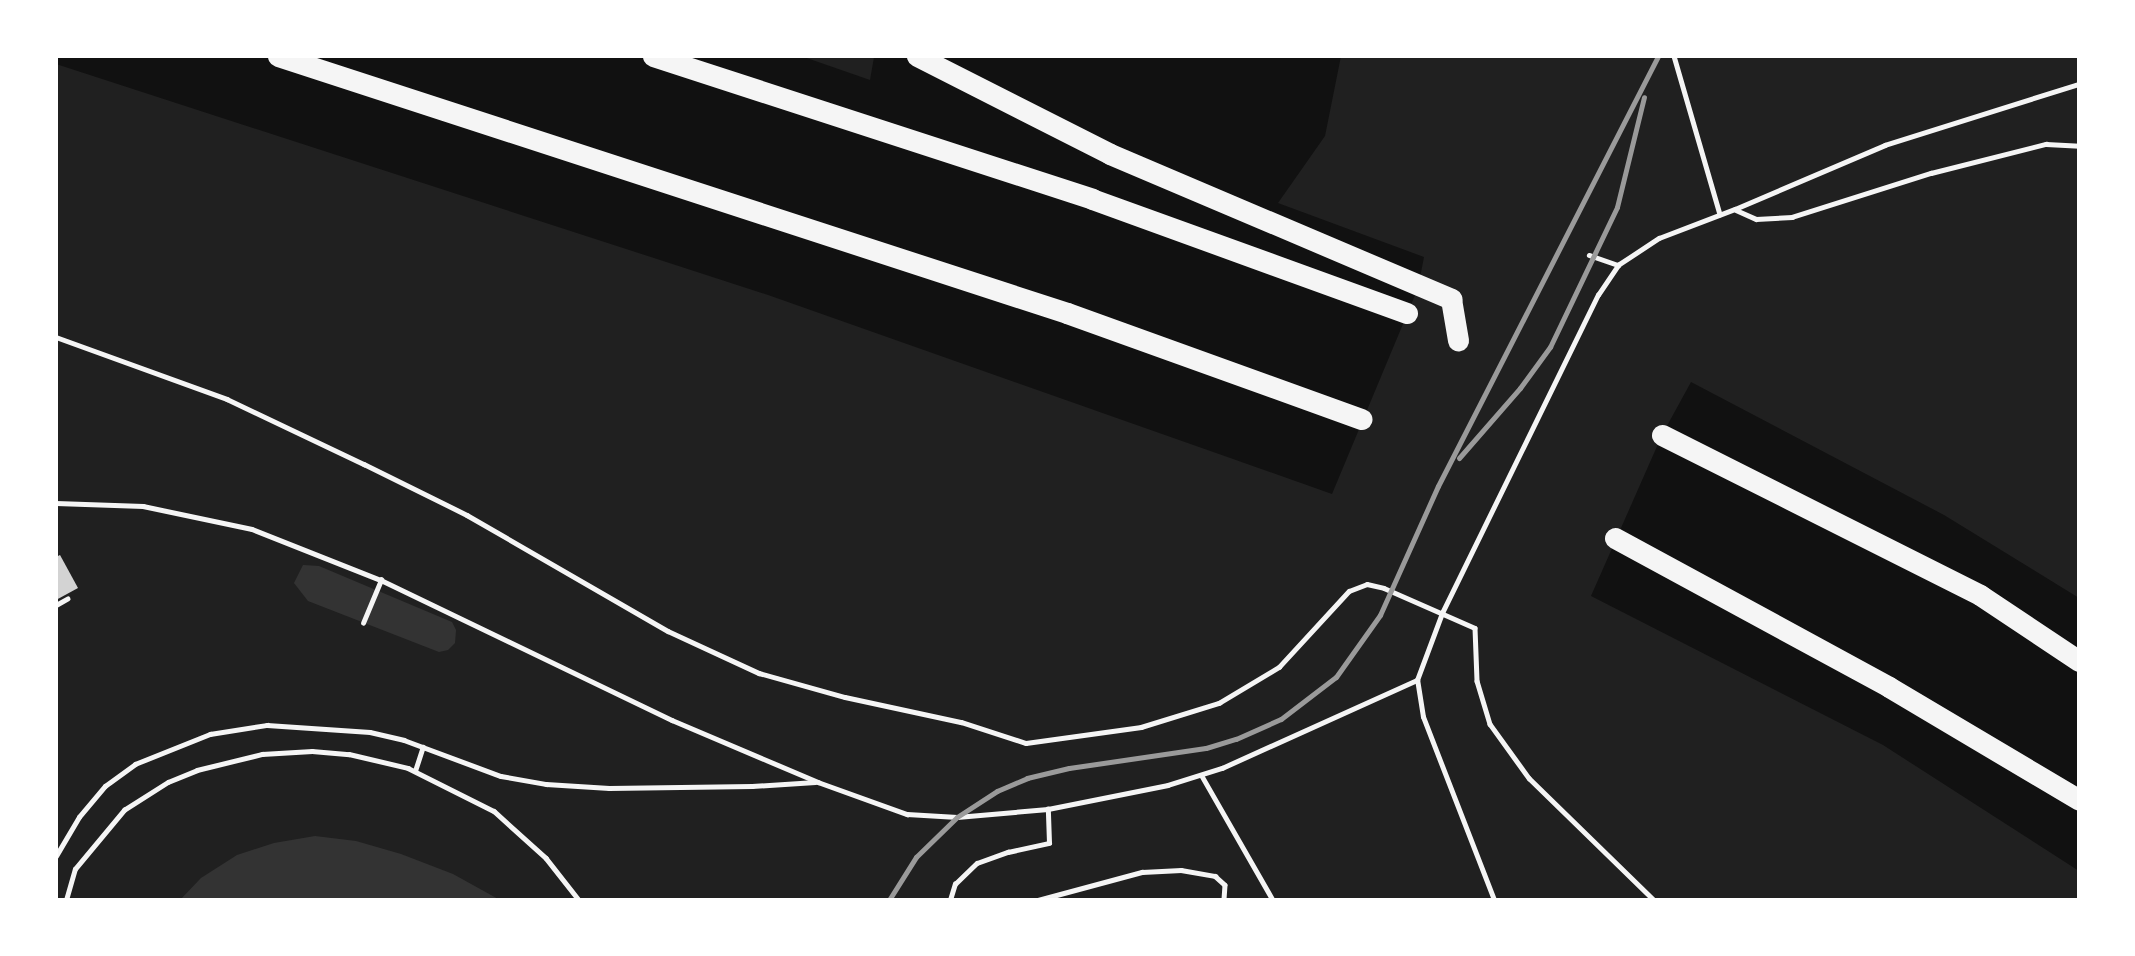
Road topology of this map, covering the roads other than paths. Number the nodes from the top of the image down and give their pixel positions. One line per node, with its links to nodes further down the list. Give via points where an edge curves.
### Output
1 (278, 56): 6 (highway, via 1067,313)
2 (653, 56): 4 (highway, via 1092,199)
3 (917, 56): 5 (highway, via 1110,154 1451,299)
4 (1407, 313)
5 (1458, 340)
6 (1362, 419)
7 (1662, 435): 9 (highway, via 1980,595)
8 (1615, 538): 10 (highway, via 1889,687)
9 (2079, 661)
10 (2079, 800)

